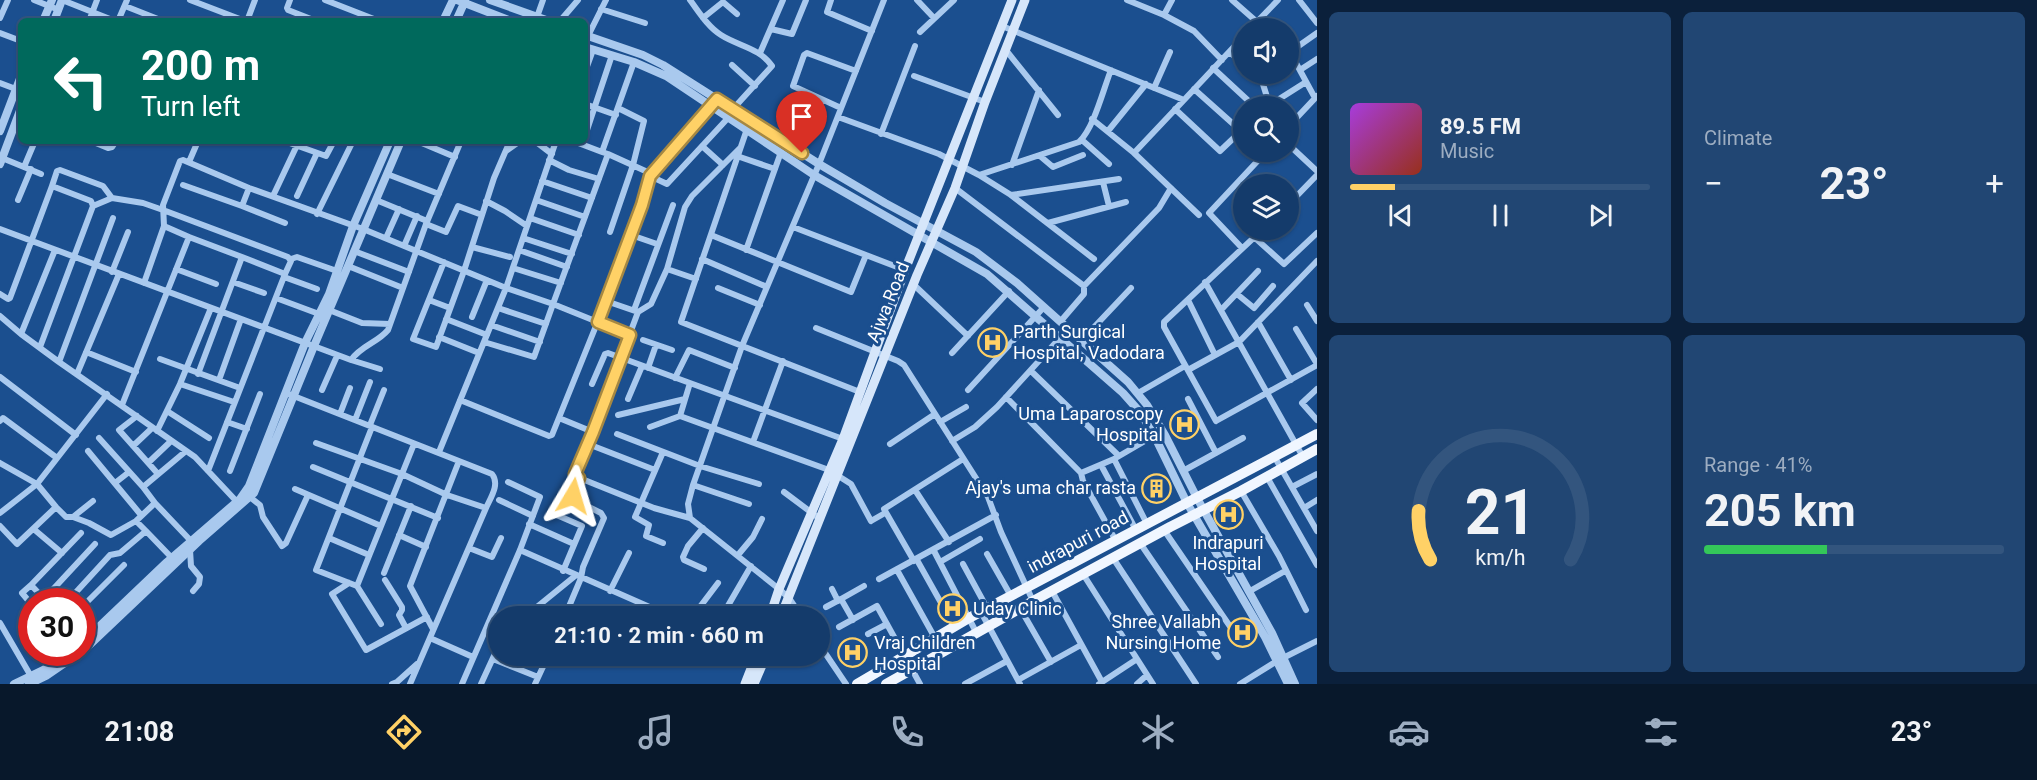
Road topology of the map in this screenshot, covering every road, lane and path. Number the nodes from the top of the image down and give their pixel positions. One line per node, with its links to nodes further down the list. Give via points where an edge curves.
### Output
1 (34, 0): 29 (street)
2 (62, 0): 34 (street); 35 (street)
3 (97, 0): 35 (street)
4 (190, 0): 47 (street)
5 (255, 0): 48 (street)
6 (290, 0): 49 (street, via 288,10)
7 (327, 0): 50 (street)
8 (490, 0): 32 (street)
9 (518, 0): 32 (street)
10 (543, 0): 39 (street)
11 (578, 0): 55 (street)
12 (606, 0): 33 (street)
13 (690, 0): 56 (street)
14 (783, 0): 63 (street)
15 (806, 0): 63 (street, via 792,34)
16 (831, 0): 65 (street, via 827,12)
17 (884, 0): 65 (street)
18 (917, 0): 57 (street)
19 (954, 0): 57 (street)
20 (1012, 0): 62 (main road, Ajwa Road)
21 (1025, 0): 64 (main road, Ajwa Road)
22 (1126, 0): 38 (street)
23 (1172, 0): 38 (street)
24 (1232, 0): 58 (street)
25 (1278, 0): 59 (street)
26 (1299, 0): 36 (street)
27 (460, 1): 51 (street); 52 (street); 53 (street)
28 (5, 2): 40 (street)
29 (50, 3): 34 (street); 41 (street)
30 (126, 3): 45 (street); 46 (street)
31 (1317, 8): 36 (street)
32 (514, 9): 39 (street)
33 (601, 9): 60 (street); 66 (street)
34 (59, 10): 42 (street)
35 (93, 12): 43 (street); 44 (street)
36 (1310, 13): 61 (street)
37 (737, 14): 56 (street, via 723,2)
38 (1164, 15): 83 (street, via 1194,31)
39 (537, 16): 54 (street)
40 (0, 18)
41 (44, 18)
42 (55, 18)
43 (90, 18)
44 (108, 18)
45 (118, 18)
46 (157, 18)
47 (238, 18)
48 (247, 18)
49 (308, 18)
50 (372, 18)
51 (446, 18)
52 (457, 18)
53 (504, 18)
54 (542, 18)
55 (563, 18)
56 (703, 18): 79 (street, via 721,35)
57 (934, 18): 67 (street)
58 (1252, 18)
59 (1261, 18)
60 (645, 23)
61 (1317, 23)
62 (1002, 26): 64 (street); 102 (main road, Ajwa Road)
63 (771, 29): 79 (street)
64 (1013, 30): 76 (main road, Ajwa Road); 87 (street)
65 (872, 31): 89 (street)
66 (588, 32)
67 (920, 32)
68 (0, 33): 71 (street)
69 (1317, 33): 72 (street)
70 (588, 36): 103 (street, via 653,59)
71 (18, 40)
72 (1299, 45)
73 (915, 46): 126 (street)
74 (589, 48): 81 (street)
75 (1233, 48): 78 (street)
76 (1005, 49): 98 (street); 106 (main road, Ajwa Road)
77 (1170, 52): 95 (street)
78 (1229, 52): 80 (street); 83 (street)
79 (760, 53): 94 (street, via 772,66)
80 (1233, 55)
81 (612, 56): 84 (street); 109 (street)
82 (1317, 59): 88 (street)
83 (1222, 60): 86 (street)
84 (634, 62): 108 (street, via 666,76); 113 (street)
85 (732, 65): 94 (street)
86 (1213, 68): 96 (street); 99 (street)
87 (1111, 70): 93 (street); 119 (street)
88 (1300, 70): 91 (street)
89 (856, 72): 104 (street, via 806,53 793,86); 110 (street)
90 (914, 76): 102 (street)
91 (1306, 82): 100 (street); 101 (street)
92 (0, 83): 97 (street)
93 (1146, 84): 95 (street); 125 (street)
94 (754, 86): 111 (street)
95 (1154, 88): 105 (street)
96 (1194, 89): 105 (street); 120 (street)
97 (18, 90): 124 (street)
98 (1038, 90): 114 (street); 169 (street)
99 (1243, 96)
100 (1284, 96)
101 (1316, 97): 115 (street)
102 (973, 98): 106 (street); 161 (main road, Ajwa Road)
103 (717, 99): 108 (street); 111 (street)
104 (822, 100): 110 (street); 122 (street)
105 (1184, 100): 112 (street)
106 (985, 102): 170 (main road, Ajwa Road)
107 (588, 105): 109 (street)
108 (710, 106): 118 (street); 176 (street)
109 (596, 107): 113 (street); 121 (street)
110 (841, 108): 117 (street)
111 (733, 109): 165 (street)
112 (1175, 109): 128 (street, via 1220,151); 154 (street)
113 (617, 111): 153 (street); 167 (street, via 644,122)
114 (1058, 115)
115 (1299, 115)
116 (18, 116): 129 (street)
117 (838, 117): 126 (street); 165 (street)
118 (728, 118): 123 (street); 148 (street)
119 (1092, 119): 125 (street); 130 (street)
120 (1233, 122)
121 (588, 128)
122 (811, 128)
123 (747, 129): 149 (street); 151 (street)
124 (0, 131)
125 (1108, 131): 154 (street)
126 (881, 134): 161 (street)
127 (0, 136): 129 (street)
128 (1233, 138)
129 (9, 140): 162 (street)
130 (1082, 140): 158 (street); 166 (street)
131 (34, 144): 171 (street)
132 (98, 144): 133 (street, via 108,148)
133 (114, 144)
134 (197, 144): 163 (street)
135 (298, 144): 191 (street)
136 (300, 144): 152 (street)
137 (333, 144): 152 (street, via 327,156)
138 (352, 144): 206 (street)
139 (389, 144): 218 (street)
140 (400, 144): 175 (street)
141 (424, 144): 159 (street)
142 (460, 144): 159 (street)
143 (509, 144): 150 (street)
144 (516, 144): 150 (street)
145 (538, 144): 160 (street)
146 (555, 144): 160 (street)
147 (585, 144): 153 (street)
148 (702, 146): 168 (street); 176 (street, via 667,184)
149 (740, 148): 157 (street); 168 (street)
150 (506, 152): 198 (street)
151 (781, 152): 172 (street); 177 (street)
152 (317, 153): 192 (street)
153 (605, 153): 167 (street); 179 (street)
154 (1134, 153): 187 (street)
155 (1083, 155): 158 (street, via 1053,167)
156 (1299, 155): 173 (street)
157 (737, 156): 172 (street); 229 (street)
158 (1040, 156): 169 (street)
159 (455, 157): 189 (street)
160 (550, 157): 179 (street, via 569,170); 181 (street)
161 (950, 159): 170 (street); 216 (main road, Ajwa Road)
162 (1, 161): 171 (street)
163 (189, 162): 185 (street); 205 (street, via 180,161)
164 (1257, 162): 241 (street, via 1209,213)
165 (819, 164): 177 (street); 216 (street)
166 (1109, 164)
167 (633, 165): 176 (street); 225 (street)
168 (723, 165): 263 (street, via 685,207)
169 (1012, 165): 178 (street)
170 (961, 167): 178 (street); 186 (main road, Ajwa Road)
171 (27, 168): 174 (street); 195 (street)
172 (775, 169): 245 (street)
173 (1317, 173): 188 (street)
174 (41, 174)
175 (387, 174): 189 (street); 196 (street)
176 (651, 175): 228 (street)
177 (814, 175): 220 (street); 230 (street)
178 (979, 175): 190 (street)
179 (599, 179): 194 (street)
180 (1119, 179): 182 (street)
181 (542, 181): 194 (street); 197 (street)
182 (1103, 182): 190 (street); 202 (street)
183 (183, 185): 203 (street)
184 (52, 186): 193 (street, via 59,170 103,186); 201 (street, via 88,200); 237 (street)
185 (249, 188): 191 (street); 203 (street)
186 (954, 188): 223 (main road, Ajwa Road); 279 (street)
187 (1171, 188): 208 (street); 279 (street, via 1160,207)
188 (1299, 193)
189 (439, 194): 213 (street)
190 (1011, 195): 214 (street)
191 (273, 196): 206 (street)
192 (297, 196)
193 (112, 198): 201 (street); 205 (street)
194 (592, 198): 210 (street)
195 (18, 200)
196 (376, 200): 204 (street); 221 (street)
197 (536, 200): 210 (street); 212 (street)
198 (486, 201): 207 (street); 219 (street)
199 (1126, 202): 202 (street)
200 (673, 205): 238 (street)
201 (93, 206): 251 (street)
202 (1109, 206): 214 (street)
203 (242, 207): 215 (street)
204 (399, 209): 209 (street); 232 (street)
205 (163, 210): 217 (street); 254 (street)
206 (317, 214): 218 (street)
207 (482, 215): 213 (street, via 458,206 446,232); 240 (street)
208 (1199, 215)
209 (417, 216): 213 (street); 239 (street)
210 (585, 217): 227 (street)
211 (113, 218): 258 (street)
212 (530, 218): 219 (street); 227 (street)
213 (427, 223): 243 (street)
214 (1048, 223): 252 (street)
215 (285, 224)
216 (924, 225): 223 (street); 230 (main road, Ajwa Road)
217 (164, 226): 231 (street); 275 (street)
218 (353, 226): 221 (street); 265 (street)
219 (527, 226): 233 (street)
220 (793, 227): 248 (street); 257 (street)
221 (363, 229): 232 (street); 246 (street)
222 (0, 230): 237 (street)
223 (935, 230): 236 (main road, Ajwa Road); 299 (street, via 976,252)
224 (128, 232): 269 (street)
225 (610, 232)
226 (1317, 232): 235 (street, via 1284,264)
227 (579, 235): 247 (street)
228 (631, 235): 238 (street); 295 (street)
229 (711, 235): 245 (street); 253 (street)
230 (920, 236): 236 (street); 264 (main road, Ajwa Road)
231 (189, 237): 249 (street); 262 (street)
232 (386, 238): 239 (street)
233 (523, 238): 244 (street); 247 (street)
234 (1251, 240): 241 (street)
235 (1257, 240)
236 (930, 241): 278 (main road, Ajwa Road); 288 (street)
237 (32, 242): 242 (street); 290 (street, via 10,298)
238 (657, 244): 305 (street)
239 (404, 246): 243 (street)
240 (472, 247): 250 (street); 266 (street)
241 (1242, 248): 274 (street)
242 (55, 250): 251 (street); 324 (street)
243 (416, 250): 256 (street); 267 (street)
244 (519, 250): 260 (street); 261 (street)
245 (746, 250): 257 (street)
246 (354, 251): 259 (street); 267 (street)
247 (572, 254): 261 (street)
248 (866, 255): 257 (street, via 851,292); 264 (street)
249 (242, 257): 270 (street); 273 (street)
250 (510, 257)
251 (75, 258): 258 (street); 338 (street)
252 (1094, 258)
253 (702, 259): 271 (street); 281 (street)
254 (291, 260): 265 (street, via 297,257); 270 (street)
255 (1317, 261): 316 (street)
256 (444, 262): 266 (street); 293 (street)
257 (778, 262): 281 (street)
258 (96, 266): 269 (street); 350 (street)
259 (348, 266): 282 (street); 303 (street)
260 (513, 267): 276 (street); 283 (street)
261 (567, 267): 276 (street)
262 (176, 269): 277 (street); 287 (street)
263 (667, 269): 271 (street); 305 (street, via 651,304)
264 (905, 270): 343 (main road, Ajwa Road)
265 (337, 271): 307 (street)
266 (464, 271): 272 (street); 301 (street)
267 (409, 272): 282 (street)
268 (1258, 272): 291 (street)
269 (116, 273): 275 (street); 340 (street)
270 (285, 276): 286 (street); 292 (street)
271 (696, 279): 337 (street, via 681,322)
272 (487, 280): 283 (street); 310 (street)
273 (233, 282): 289 (street); 306 (street)
274 (1206, 282): 294 (street); 304 (street)
275 (144, 283): 287 (street)
276 (561, 283): 296 (street)
277 (216, 284)
278 (913, 284): 326 (street); 343 (main road, Ajwa Road)
279 (1084, 286): 315 (street, via 1084,294)
280 (1273, 286): 291 (street, via 1254,308)
281 (767, 287): 297 (street)
282 (403, 288): 317 (street)
283 (506, 288): 296 (street); 302 (street)
284 (718, 288): 297 (street)
285 (1131, 288): 331 (street)
286 (317, 289)
287 (167, 291): 300 (street); 359 (street)
288 (1009, 291): 309 (street); 326 (street)
289 (264, 292)
290 (0, 294)
291 (1237, 294): 304 (street)
292 (276, 298): 307 (street); 321 (street)
293 (429, 300): 301 (street); 327 (street, via 413,339 436,346)
294 (1188, 300): 344 (street); 354 (street, via 1163,325)
295 (606, 301): 305 (street); 314 (street)
296 (553, 304): 314 (street); 318 (street)
297 (760, 305): 337 (street)
298 (1307, 305): 313 (street)
299 (1044, 307): 309 (street); 315 (street)
300 (211, 308): 306 (street); 357 (street)
301 (450, 308): 312 (street)
302 (498, 308): 318 (street); 319 (street)
303 (329, 310): 317 (street, via 362,323); 336 (street)
304 (1221, 310): 333 (street)
305 (636, 311): 325 (street)
306 (222, 312): 311 (street); 361 (street)
307 (319, 314): 334 (street)
308 (0, 316): 324 (street)
309 (1036, 316): 328 (street); 376 (street)
310 (472, 317)
311 (241, 319): 321 (street); 365 (street)
312 (446, 319): 327 (street); 329 (street)
313 (1317, 321)
314 (598, 322): 325 (street); 400 (street)
315 (1060, 322): 322 (street)
316 (1258, 322): 333 (street); 366 (street)
317 (390, 324): 348 (street, via 385,334 364,346)
318 (546, 324): 332 (street)
319 (491, 325): 329 (street); 332 (street)
320 (816, 328): 343 (street)
321 (263, 329): 334 (street); 371 (street)
322 (1068, 329): 328 (street); 331 (street)
323 (1296, 329): 351 (street)
324 (21, 334): 338 (street)
325 (630, 335): 346 (street)
326 (968, 336): 342 (street)
327 (439, 337): 341 (street)
328 (1061, 337): 358 (street); 363 (street)
329 (485, 339): 332 (street, via 532,357); 341 (street)
330 (643, 340): 335 (street)
331 (1081, 341): 356 (street)
332 (540, 342)
333 (1239, 342): 344 (street); 382 (street)
334 (305, 343): 336 (street); 381 (street)
335 (656, 345): 339 (street); 352 (street)
336 (314, 346): 345 (street); 381 (street)
337 (742, 346): 349 (street); 353 (street)
338 (40, 347): 350 (street)
339 (672, 350)
340 (86, 352): 359 (street); 360 (street)
341 (479, 353): 388 (street)
342 (952, 353)
343 (880, 354): 377 (main road, Ajwa Road); 395 (street, via 904,365); 453 (main road, Ajwa Road)
344 (1215, 355): 354 (street)
345 (337, 356): 348 (street); 374 (street)
346 (622, 358): 352 (street); 370 (street, via 606,352); 411 (street)
347 (160, 359): 357 (street)
348 (351, 360): 355 (street)
349 (783, 361): 377 (street); 392 (street)
350 (59, 362): 360 (street)
351 (1317, 365): 366 (street)
352 (645, 367): 364 (street); 385 (street)
353 (735, 368): 364 (street, via 689,350); 383 (street)
354 (1187, 368): 378 (street); 382 (street, via 1216,421)
355 (380, 369)
356 (1112, 369): 363 (street); 378 (street)
357 (186, 370): 361 (street); 369 (street)
358 (1031, 370): 384 (street); 436 (street)
359 (136, 372): 390 (street)
360 (77, 374): 379 (street)
361 (198, 374): 365 (street)
362 (0, 377): 414 (street)
363 (1105, 377): 415 (street, via 1133,403)
364 (675, 378): 368 (street)
365 (219, 380): 371 (street)
366 (1291, 380): 382 (street)
367 (370, 382): 402 (street)
368 (690, 383): 383 (street); 386 (street)
369 (180, 384): 389 (street); 393 (street)
370 (592, 384)
371 (240, 388): 389 (street)
372 (350, 388): 394 (street)
373 (1317, 389): 401 (street, via 1302,403)
374 (322, 390)
375 (384, 390): 405 (street)
376 (968, 390)
377 (860, 392): 419 (main road, Ajwa Road)
378 (1138, 393): 410 (street)
379 (107, 394): 390 (street); 414 (street)
380 (260, 394): 408 (street)
381 (290, 394): 394 (street); 474 (street); 482 (street)
382 (1266, 394): 427 (street)
383 (725, 396): 392 (street); 407 (street)
384 (1006, 397): 420 (street, via 975,427); 454 (street)
385 (628, 399)
386 (685, 399): 396 (street); 398 (street)
387 (1188, 399): 434 (street)
388 (460, 400): 400 (street, via 549,436); 432 (street)
389 (234, 402): 403 (street)
390 (122, 405): 397 (street)
391 (966, 407): 404 (street)
392 (766, 410): 419 (street); 421 (street)
393 (167, 411): 409 (street); 417 (street)
394 (340, 414): 402 (street)
395 (935, 414): 404 (street); 426 (street)
396 (618, 415)
397 (137, 416): 409 (street); 428 (street, via 119,429)
398 (680, 416): 406 (street); 407 (street)
399 (1, 418): 438 (street)
400 (559, 418): 411 (street)
401 (1317, 419)
402 (355, 420): 405 (street)
403 (227, 422): 408 (street); 449 (street)
404 (940, 422): 420 (street)
405 (371, 426): 424 (street); 440 (street)
406 (650, 427)
407 (713, 428): 421 (street); 446 (street)
408 (247, 429): 450 (street)
409 (154, 430): 428 (street); 431 (street)
410 (1162, 431): 415 (street); 451 (street)
411 (593, 432): 425 (street)
412 (617, 434): 433 (street)
413 (1317, 434): 427 (main road, indrapuri road)
414 (76, 435): 438 (street)
415 (1154, 435): 436 (street); 477 (street)
416 (99, 438): 452 (street)
417 (209, 438)
418 (1243, 438): 434 (street)
419 (843, 439): 453 (main road, Ajwa Road)
420 (952, 441): 439 (street)
421 (753, 442): 453 (street)
422 (169, 443): 442 (street)
423 (316, 443): 440 (street)
424 (414, 444): 432 (street); 456 (street)
425 (588, 444): 448 (street); 459 (street, via 575,474)
426 (890, 444)
427 (1296, 444): 435 (main road, indrapuri road); 437 (street)
428 (133, 446): 442 (street)
429 (1317, 449): 437 (main road, indrapuri road)
430 (88, 451): 462 (street)
431 (186, 451): 449 (street); 455 (street)
432 (439, 452): 441 (street)
433 (663, 452): 446 (street); 448 (street)
434 (1216, 453): 451 (street)
435 (1274, 456): 447 (street); 477 (main road, indrapuri road)
436 (1116, 457): 444 (street); 504 (street)
437 (1303, 457): 447 (main road, indrapuri road)
438 (57, 458): 463 (street)
439 (963, 459): 469 (street); 495 (street)
440 (360, 460): 456 (street); 460 (street)
441 (459, 461): 473 (street); 487 (street, via 494,476 496,485)
442 (149, 462): 455 (street)
443 (0, 463): 463 (street)
444 (1101, 465): 454 (street); 508 (street)
445 (313, 466): 460 (street)
446 (700, 466): 464 (street); 465 (street)
447 (1281, 468): 458 (main road, indrapuri road); 466 (street)
448 (655, 470): 481 (street)
449 (208, 471): 482 (street)
450 (230, 471)
451 (1183, 471): 477 (street)
452 (129, 472): 462 (street); 467 (street)
453 (834, 473): 491 (main road, Ajwa Road); 492 (street, via 856,491 870,521); 501 (main road, Ajwa Road)
454 (1080, 473): 519 (street)
455 (158, 474): 467 (street)
456 (402, 474): 473 (street); 475 (street)
457 (1317, 474): 466 (street)
458 (1267, 477): 471 (main road, indrapuri road); 541 (street)
459 (579, 478): 481 (street); 549 (street, via 575,500 604,518)
460 (351, 482): 475 (street); 486 (street)
461 (508, 482): 496 (street, via 540,496)
462 (115, 483): 494 (street)
463 (37, 484): 485 (street); 489 (street)
464 (759, 484)
465 (693, 485): 483 (street); 499 (street, via 688,504)
466 (1292, 487): 488 (street)
467 (143, 488): 480 (street)
468 (295, 489): 472 (street)
469 (915, 490): 492 (street, via 885,508); 520 (street)
470 (784, 492): 491 (street)
471 (1241, 492): 493 (main road, indrapuri road); 546 (street)
472 (308, 495): 474 (street, via 282,546 263,517 260,505); 486 (street)
473 (447, 495): 487 (street); 498 (street)
474 (251, 498): 482 (street)
475 (392, 498): 484 (street); 506 (street)
476 (499, 500): 496 (street)
477 (1192, 500): 493 (street); 504 (main road, indrapuri road)
478 (1317, 500): 488 (street)
479 (93, 501): 497 (street)
480 (155, 503): 494 (street); 518 (street)
481 (640, 503): 499 (street); 521 (street, via 635,518 649,525 646,536)
482 (239, 504): 518 (street); 527 (street)
483 (749, 504)
484 (411, 506): 498 (street); 514 (street)
485 (56, 507): 497 (street, via 66,517); 505 (street, via 17,544)
486 (340, 508): 506 (street); 515 (street)
487 (486, 508): 526 (street)
488 (1304, 508): 512 (street)
489 (0, 513)
490 (552, 513): 524 (street, via 582,525)
491 (811, 513): 501 (street); 560 (main road, Ajwa Road)
492 (885, 513): 537 (street)
493 (1199, 513): 509 (main road, indrapuri road); 566 (street); 608 (street)
494 (141, 515): 502 (street)
495 (996, 515): 520 (street); 562 (street)
496 (533, 516): 503 (street)
497 (73, 517): 502 (street, via 111,535)
498 (438, 518): 525 (street)
499 (690, 518): 507 (street)
500 (762, 519): 534 (street)
501 (820, 519): 569 (main road, Ajwa Road)
502 (136, 521): 511 (street)
503 (529, 524): 524 (street); 528 (street)
504 (1147, 524): 508 (main road, indrapuri road)
505 (0, 526)
506 (381, 526): 533 (street)
507 (704, 528): 534 (street); 543 (street, via 683,557)
508 (1136, 530): 519 (main road, indrapuri road)
509 (1164, 530): 522 (main road, indrapuri road); 601 (street)
510 (36, 531): 530 (street)
511 (146, 531): 535 (street); 559 (street, via 120,553 110,555)
512 (1317, 531)
513 (81, 533): 530 (street)
514 (399, 535): 525 (street); 593 (street, via 385,577 402,607 399,615)
515 (329, 538): 533 (street); 551 (street, via 316,570)
516 (501, 538): 526 (street, via 492,558)
517 (980, 539): 538 (street)
518 (191, 541): 535 (street)
519 (1116, 541): 562 (main road, indrapuri road)
520 (949, 542): 529 (street)
521 (663, 543)
522 (1140, 543): 536 (main road, indrapuri road); 606 (street)
523 (95, 544): 558 (street)
524 (574, 544): 545 (street)
525 (426, 547): 584 (street, via 410,586)
526 (469, 548): 594 (street)
527 (190, 550): 548 (street); 563 (street, via 191,566 200,577)
528 (520, 550): 545 (street); 605 (street)
529 (934, 551): 537 (street); 538 (street)
530 (62, 553): 553 (street)
531 (629, 553): 564 (street)
532 (987, 554): 568 (street)
533 (369, 555): 554 (street)
534 (738, 555): 542 (street)
535 (172, 558): 548 (street)
536 (1113, 558): 547 (main road, indrapuri road); 641 (street)
537 (915, 561): 544 (street); 590 (street)
538 (940, 562): 585 (street)
539 (963, 564): 582 (street)
540 (124, 565): 567 (street)
541 (1317, 565)
542 (751, 566): 560 (street); 576 (street)
543 (704, 569)
544 (897, 570): 550 (street); 600 (street)
545 (563, 571): 549 (street)
546 (1286, 571): 566 (street); 583 (street)
547 (1083, 574): 565 (main road, indrapuri road); 607 (street)
548 (156, 577): 595 (street); 598 (street)
549 (578, 577): 564 (street); 572 (street); 573 (street)
550 (879, 579)
551 (349, 583): 554 (street); 593 (street, via 332,594 366,650)
552 (718, 583): 575 (street)
553 (31, 585): 556 (street); 557 (street)
554 (357, 586): 588 (street)
555 (864, 586): 570 (street)
556 (28, 588)
557 (34, 588)
558 (56, 588)
559 (80, 588)
560 (779, 589): 569 (street); 577 (main road, Ajwa Road)
561 (832, 589): 570 (street)
562 (1026, 589): 568 (main road, indrapuri road); 571 (street)
563 (193, 591)
564 (610, 591): 574 (street)
565 (1052, 591): 571 (main road, indrapuri road); 603 (street)
566 (1250, 591): 608 (street)
567 (96, 593)
568 (1011, 596): 582 (main road, indrapuri road)
569 (789, 598): 578 (main road, Ajwa Road); 579 (street)
570 (840, 600): 580 (street); 586 (street)
571 (1033, 601): 581 (main road, indrapuri road)
572 (542, 606)
573 (568, 606)
574 (646, 606)
575 (701, 606)
576 (728, 606)
577 (773, 606)
578 (786, 606)
579 (794, 606)
580 (828, 606)
581 (1020, 608): 591 (main road, indrapuri road); 612 (street)
582 (984, 610): 585 (main road, indrapuri road); 591 (street)
583 (1306, 610)
584 (427, 617): 593 (street); 594 (street)
585 (969, 618): 590 (main road, indrapuri road); 596 (street)
586 (853, 620): 589 (street, via 877,606); 592 (street)
587 (0, 623): 623 (street)
588 (381, 624)
589 (887, 624): 597 (street); 604 (street)
590 (954, 626): 600 (main road, indrapuri road)
591 (988, 626): 596 (main road, indrapuri road); 610 (street)
592 (839, 627)
593 (406, 628)
594 (433, 629): 599 (street)
595 (96, 630)
596 (976, 632): 620 (main road, indrapuri road)
597 (867, 634)
598 (96, 638)
599 (430, 638): 605 (street); 611 (street)
600 (934, 638): 604 (main road, indrapuri road)
601 (1240, 641)
602 (1317, 641): 608 (street)
603 (1081, 645): 612 (street); 626 (street)
604 (904, 656): 620 (street); 635 (main road, indrapuri road)
605 (473, 657): 630 (street)
606 (1218, 657)
607 (1137, 659): 621 (street); 626 (street)
608 (1280, 659): 642 (street); 643 (street); 644 (street)
609 (830, 660): 634 (street)
610 (1007, 661): 625 (street); 638 (street)
611 (420, 662): 628 (street); 629 (street)
612 (1051, 662): 625 (street)
613 (57, 666): 622 (street)
614 (62, 666): 622 (street)
615 (490, 666): 631 (street)
616 (507, 666): 624 (street)
617 (543, 666): 624 (street)
618 (752, 666): 632 (main road)
619 (762, 666): 633 (main road)
620 (912, 669): 636 (main road, indrapuri road); 637 (street)
621 (1148, 675): 639 (street); 640 (street)
622 (46, 677): 623 (street)
623 (31, 680): 627 (street)
624 (536, 681)
625 (1019, 682)
626 (1100, 683)
627 (14, 684)
628 (392, 684)
629 (410, 684)
630 (462, 684)
631 (481, 684)
632 (745, 684)
633 (754, 684)
634 (846, 684)
635 (857, 684)
636 (885, 684)
637 (920, 684)
638 (965, 684)
639 (1137, 684)
640 (1153, 684)
641 (1196, 684)
642 (1240, 684)
643 (1288, 684)
644 (1295, 684)

